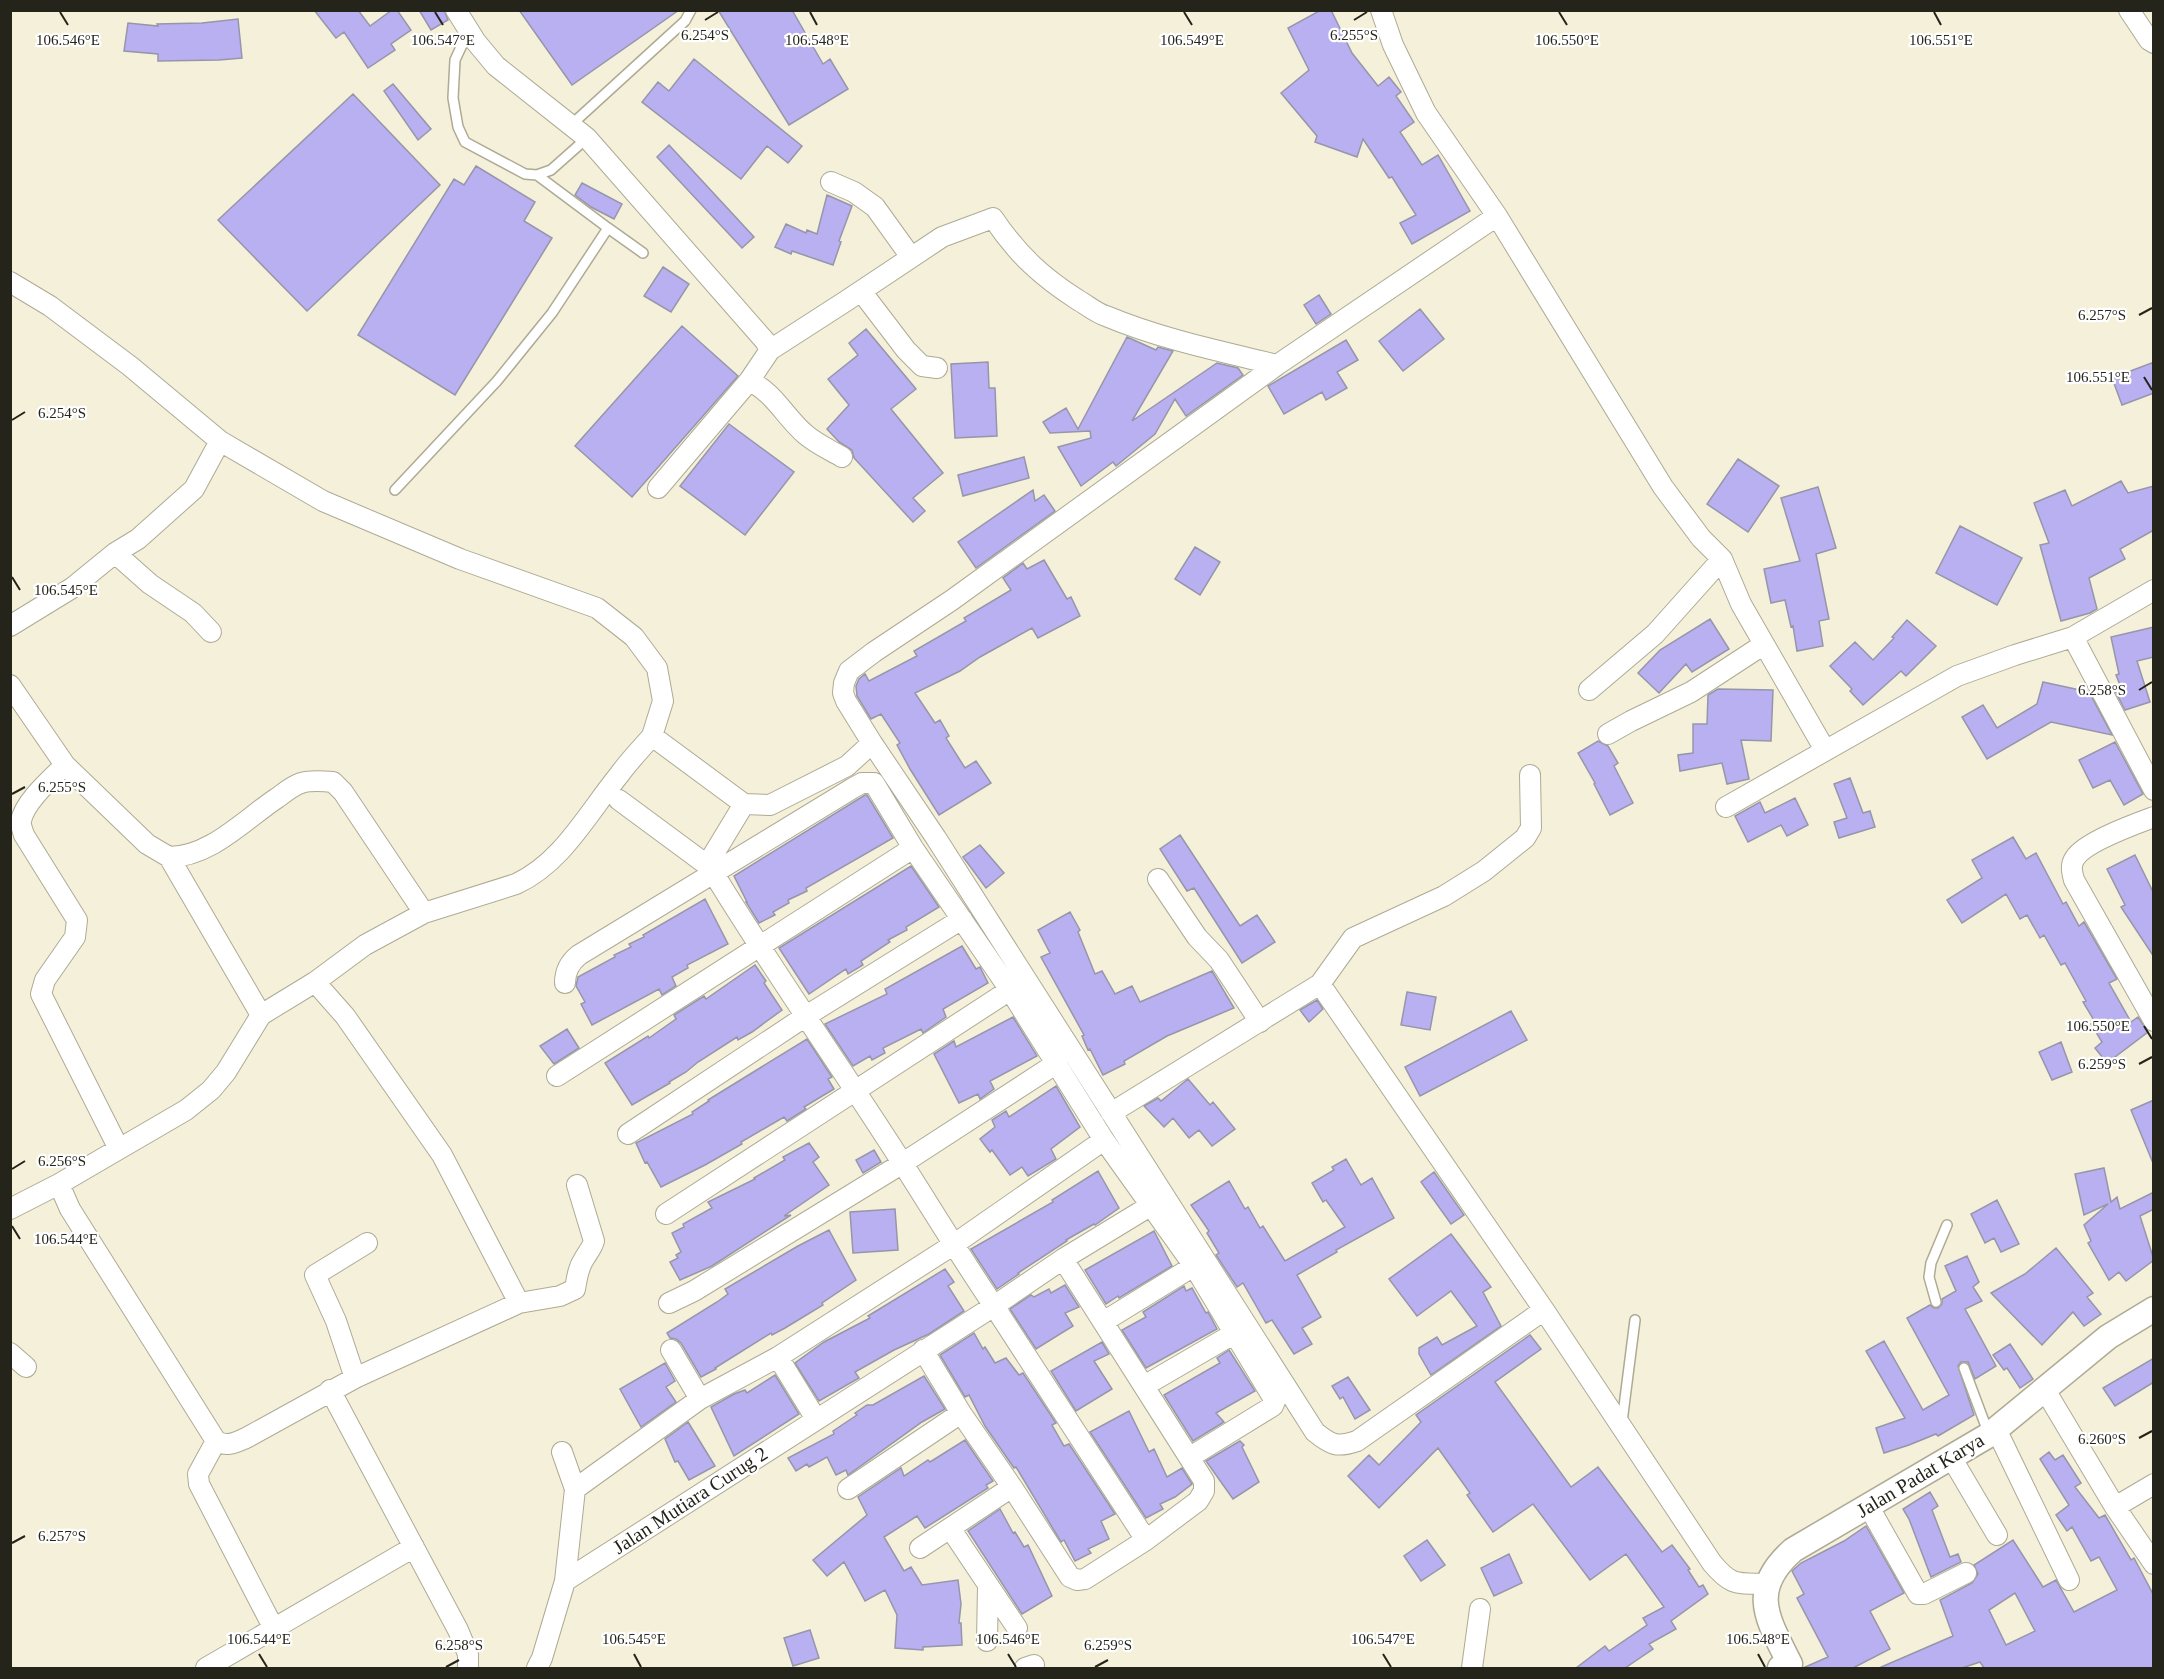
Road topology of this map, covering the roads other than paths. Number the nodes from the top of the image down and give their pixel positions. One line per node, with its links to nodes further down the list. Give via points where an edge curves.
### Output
1 (456, 10): 5 (street)
2 (691, 10): 7 (lane, via 685,21)
3 (1382, 10): 11 (street, via 1393,45 1426,113)
4 (2129, 10): 6 (street)
5 (469, 31): 7 (street, via 496,66); 9 (lane, via 455,60 453,98 465,142 525,174)
6 (2154, 43)
7 (571, 125): 8 (street)
8 (587, 138): 9 (lane, via 551,170); 17 (street)
9 (537, 175): 12 (lane)
10 (831, 182): 14 (street, via 875,207)
11 (1497, 216): 18 (street); 26 (street, via 1663,487)
12 (608, 228): 13 (lane); 24 (lane, via 552,313 511,364)
13 (643, 253)
14 (912, 257): 16 (street); 18 (street, via 942,237 993,218 1030,264 1104,316 1190,345)
15 (10, 282): 21 (street, via 50,306 130,366)
16 (861, 291): 17 (street); 19 (street, via 906,350 922,366)
17 (770, 350): 20 (street)
18 (1277, 365): 36 (street, via 849,671 843,693)
19 (937, 368)
20 (749, 381): 22 (street, via 776,402 806,435); 23 (street)
21 (220, 441): 25 (street, via 194,489 138,539); 35 (street, via 323,501 460,559 597,608 634,637 657,668 663,701)
22 (842, 457)
23 (658, 488)
24 (395, 490)
25 (115, 553): 28 (street, via 72,588); 29 (street, via 150,584 193,613)
26 (1722, 559): 31 (street); 33 (street, via 1655,634)
27 (2154, 591): 30 (street)
28 (10, 626)
29 (211, 632)
30 (2073, 637): 37 (street, via 1957,676); 40 (street)
31 (1763, 645): 34 (street, via 1690,692); 37 (street)
32 (10, 685): 38 (street)
33 (1589, 690)
34 (1608, 734)
35 (652, 736): 42 (street); 49 (street, via 552,860 516,884)
36 (872, 743): 42 (street, via 847,766 789,797 770,806); 63 (street)
37 (1825, 750): 43 (street)
38 (65, 765): 46 (street, via 147,844); 66 (street, via 28,806 21,821 24,835 77,920 75,937 45,980 41,994)
39 (1530, 775): 54 (street, via 1531,828 1525,838 1444,896 1353,938)
40 (2154, 790)
41 (619, 801): 47 (street)
42 (744, 804): 47 (street)
43 (1726, 807)
44 (2154, 817): 58 (street, via 2094,843 2075,857 2071,868 2074,880)
45 (913, 848): 47 (street, via 881,793 874,783 868,782); 50 (street); 51 (street)
46 (169, 857): 49 (street, via 185,857 206,848 300,783 333,782); 56 (street)
47 (711, 869): 51 (street); 53 (street, via 579,955 571,962)
48 (1158, 879): 59 (street)
49 (424, 913): 52 (street, via 365,945)
50 (962, 919): 55 (street); 57 (street)
51 (759, 946): 57 (street); 61 (street)
52 (315, 982): 56 (street); 79 (street, via 345,1016 442,1155)
53 (566, 983)
54 (1320, 984): 59 (street); 83 (street)
55 (1010, 990): 60 (street); 62 (street)
56 (261, 1016): 66 (street, via 211,1090 186,1110)
57 (806, 1016): 62 (street); 64 (street)
58 (2154, 1021)
59 (1260, 1022): 63 (street)
60 (1057, 1063): 65 (street); 67 (street)
61 (556, 1076)
62 (854, 1091): 67 (street); 72 (street)
63 (1111, 1113): 83 (street, via 1315,1432 1328,1443 1343,1446 1357,1441)
64 (628, 1134)
65 (1104, 1140): 70 (street); 75 (street)
66 (119, 1149): 68 (street)
67 (903, 1163): 75 (street); 80 (street)
68 (58, 1184): 71 (street); 102 (street)
69 (577, 1185): 79 (street, via 594,1240 578,1271 575,1289 560,1296)
70 (1150, 1206): 76 (street, Jalan Mutiara Curug 2); 77 (street)
71 (10, 1209)
72 (666, 1214)
73 (1947, 1226): 78 (lane, via 1931,1263 1929,1277)
74 (367, 1243): 93 (street, via 315,1275)
75 (953, 1245): 81 (street); 90 (street)
76 (1063, 1259): 81 (street, Jalan Mutiara Curug 2); 85 (street)
77 (1194, 1266): 85 (street); 86 (street)
78 (1936, 1302)
79 (519, 1303): 93 (street)
80 (669, 1303)
81 (994, 1306): 88 (street, Jalan Mutiara Curug 2); 114 (street)
82 (2154, 1309): 96 (street, Jalan Padat Karya, via 2108,1337)
83 (1544, 1310): 100 (street)
84 (1635, 1320): 100 (lane)
85 (1103, 1322): 94 (street)
86 (1235, 1333): 94 (street); 104 (street, via 1275,1403)
87 (671, 1350): 97 (street)
88 (923, 1350): 98 (street); 99 (street, Jalan Mutiara Curug 2)
89 (10, 1353): 91 (street)
90 (778, 1357): 97 (street); 99 (street)
91 (26, 1367)
92 (1964, 1368): 101 (lane)
93 (355, 1378): 95 (street)
94 (1144, 1386): 104 (street)
95 (330, 1390): 102 (street, via 246,1438 230,1444); 115 (street)
96 (2045, 1390): 101 (street, Jalan Padat Karya); 111 (street)
97 (700, 1399): 108 (street)
98 (961, 1413): 107 (street); 109 (street)
99 (816, 1419): 120 (street, Jalan Mutiara Curug 2)
100 (1621, 1427): 121 (street, via 1724,1577 1732,1582)
101 (1993, 1432): 105 (street, Jalan Padat Karya); 119 (street)
102 (216, 1441): 125 (street, via 198,1474 199,1484)
103 (562, 1452): 108 (street)
104 (1190, 1457): 114 (street, via 1204,1481 1204,1491 1198,1501)
105 (1951, 1457): 110 (street, Jalan Padat Karya); 113 (street)
106 (2154, 1484): 111 (street)
107 (1012, 1487): 112 (street); 114 (street, via 1074,1580 1084,1579)
108 (575, 1489): 120 (street)
109 (848, 1490)
110 (1869, 1507): 118 (street, via 1918,1594); 121 (street, Jalan Padat Karya, via 1793,1550 1778,1564)
111 (2115, 1507): 117 (street)
112 (950, 1528): 116 (street); 122 (street)
113 (1997, 1534)
114 (1146, 1540)
115 (414, 1547): 125 (street); 129 (street, via 458,1630 468,1654)
116 (920, 1548)
117 (2154, 1564)
118 (1966, 1573)
119 (2069, 1580)
120 (565, 1581): 130 (street)
121 (1767, 1584): 127 (street, via 1769,1620)
122 (988, 1586): 124 (street); 126 (street)
123 (1479, 1609): 131 (street)
124 (1017, 1628)
125 (274, 1629): 128 (street)
126 (987, 1641)
127 (1788, 1667)
128 (206, 1668)
129 (468, 1668)
130 (537, 1668)
131 (1472, 1668)

